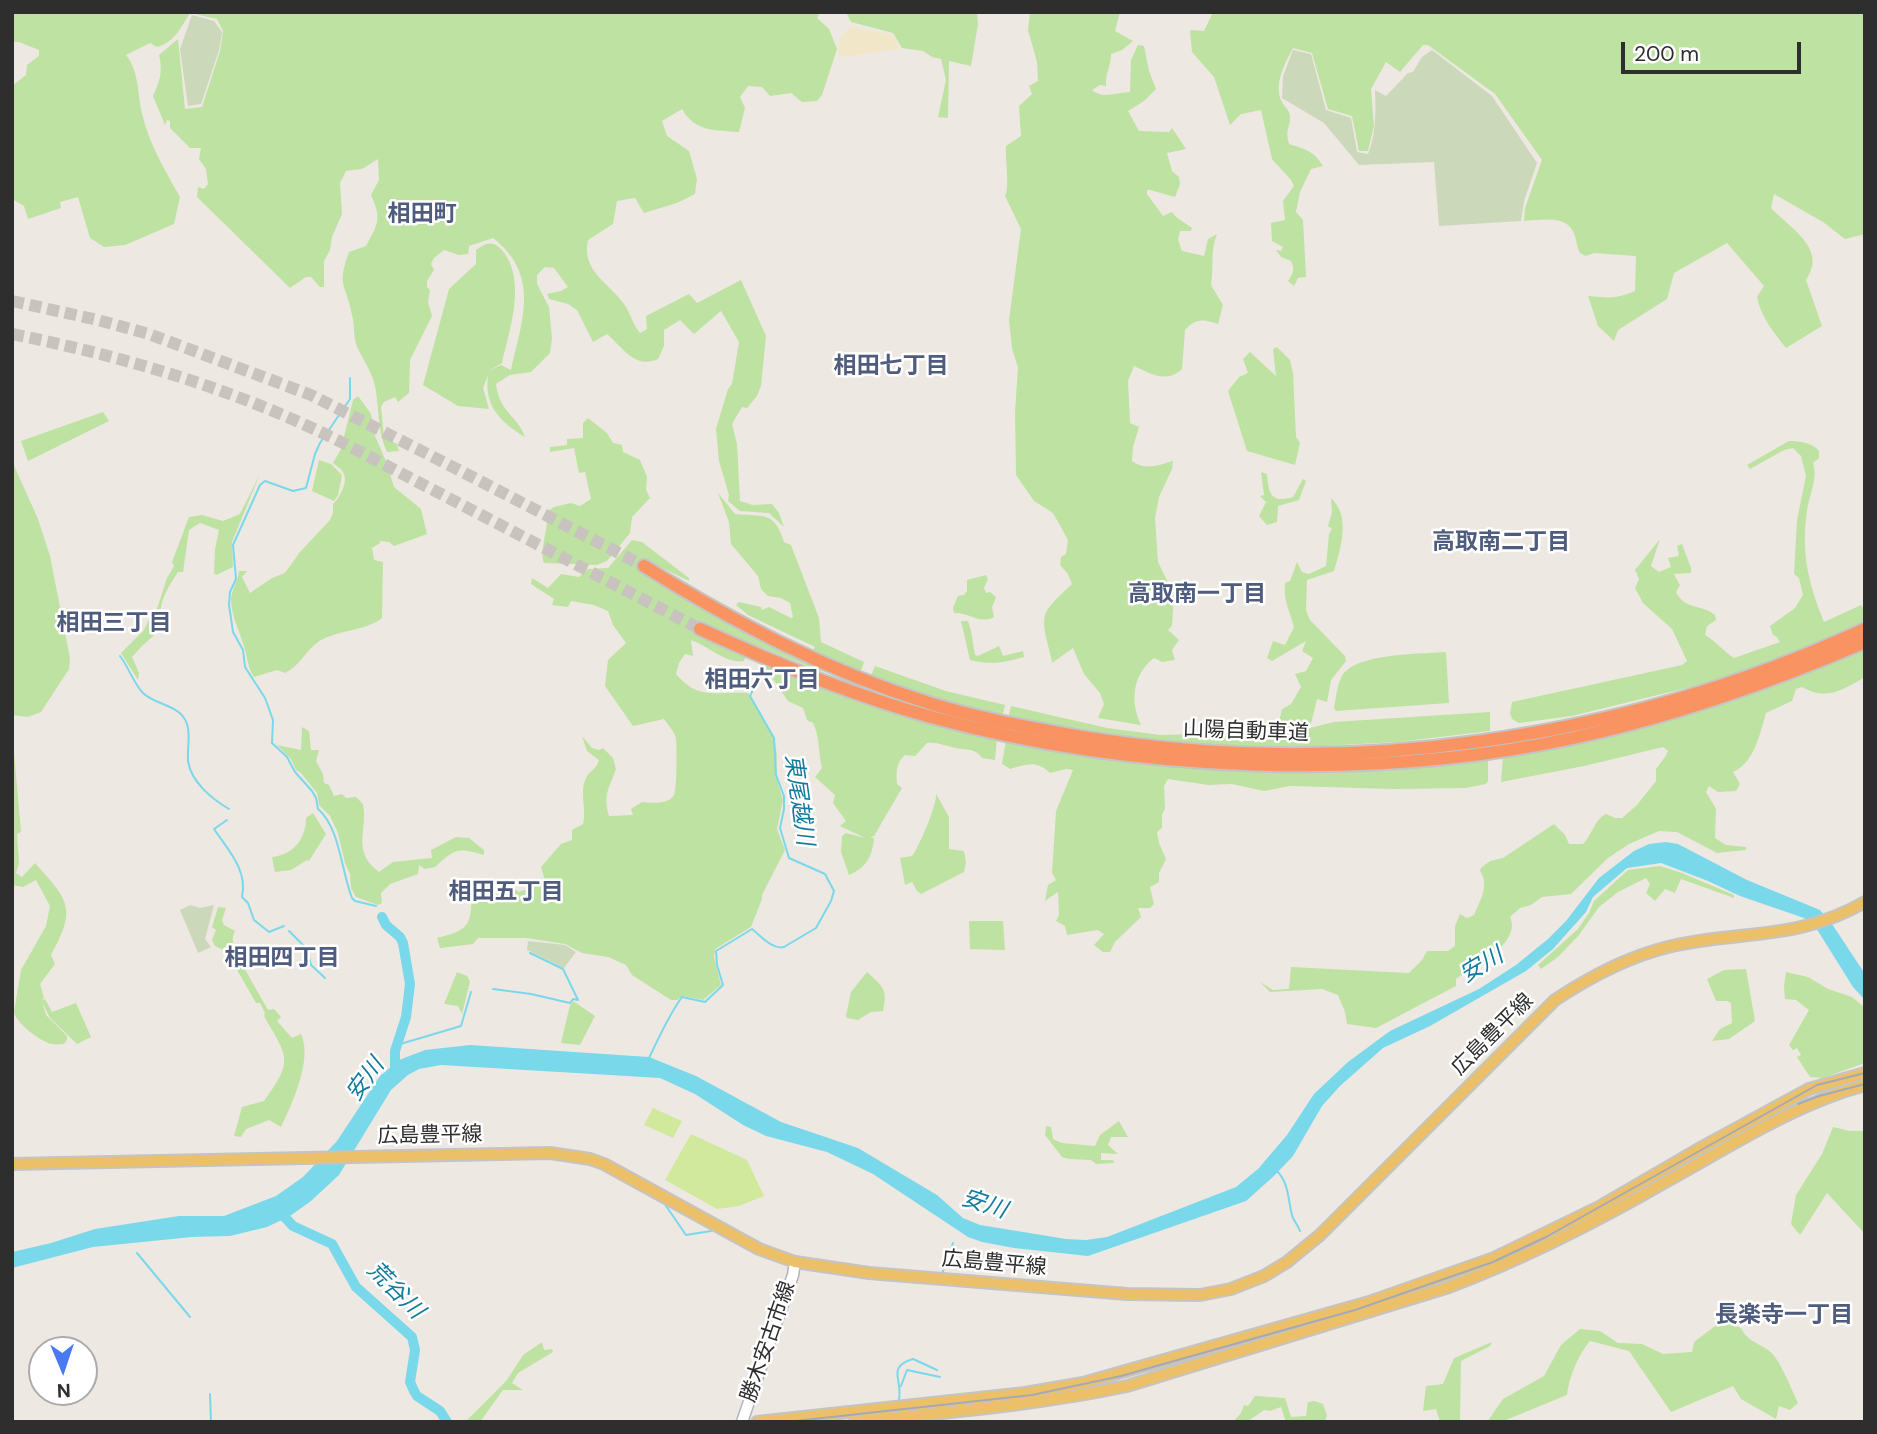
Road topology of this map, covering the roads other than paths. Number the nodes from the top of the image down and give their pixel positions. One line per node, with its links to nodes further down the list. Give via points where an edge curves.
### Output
1 (644, 566): 3 (highway, 山陽自動車道, via 801,653 933,704 1042,730 1214,752 1374,751 1542,732 1732,682)
2 (700, 629): 4 (highway, 山陽自動車道, via 851,691 977,728 1142,756 1266,765 1441,758 1579,737 1746,690)
3 (1865, 629)
4 (1865, 642)
5 (1865, 902): 9 (main road, 広島豊平線, via 1831,920 1789,931 1673,945 1581,983 1555,1000 1320,1235 1264,1276 1231,1289 1190,1296 1142,1295 869,1273)
6 (1865, 1073): 11 (main road, via 1809,1089 1599,1207 1494,1258 1381,1298 1083,1382 1026,1393)
7 (1865, 1085): 12 (main road, via 1815,1101 1568,1236 1449,1287 1127,1386)
8 (12, 1164): 9 (main road, 広島豊平線, via 544,1153 590,1159 625,1174 759,1249)
9 (795, 1262): 10 (main road, 勝木安古市線)
10 (742, 1422)
11 (757, 1422)
12 (855, 1422)

